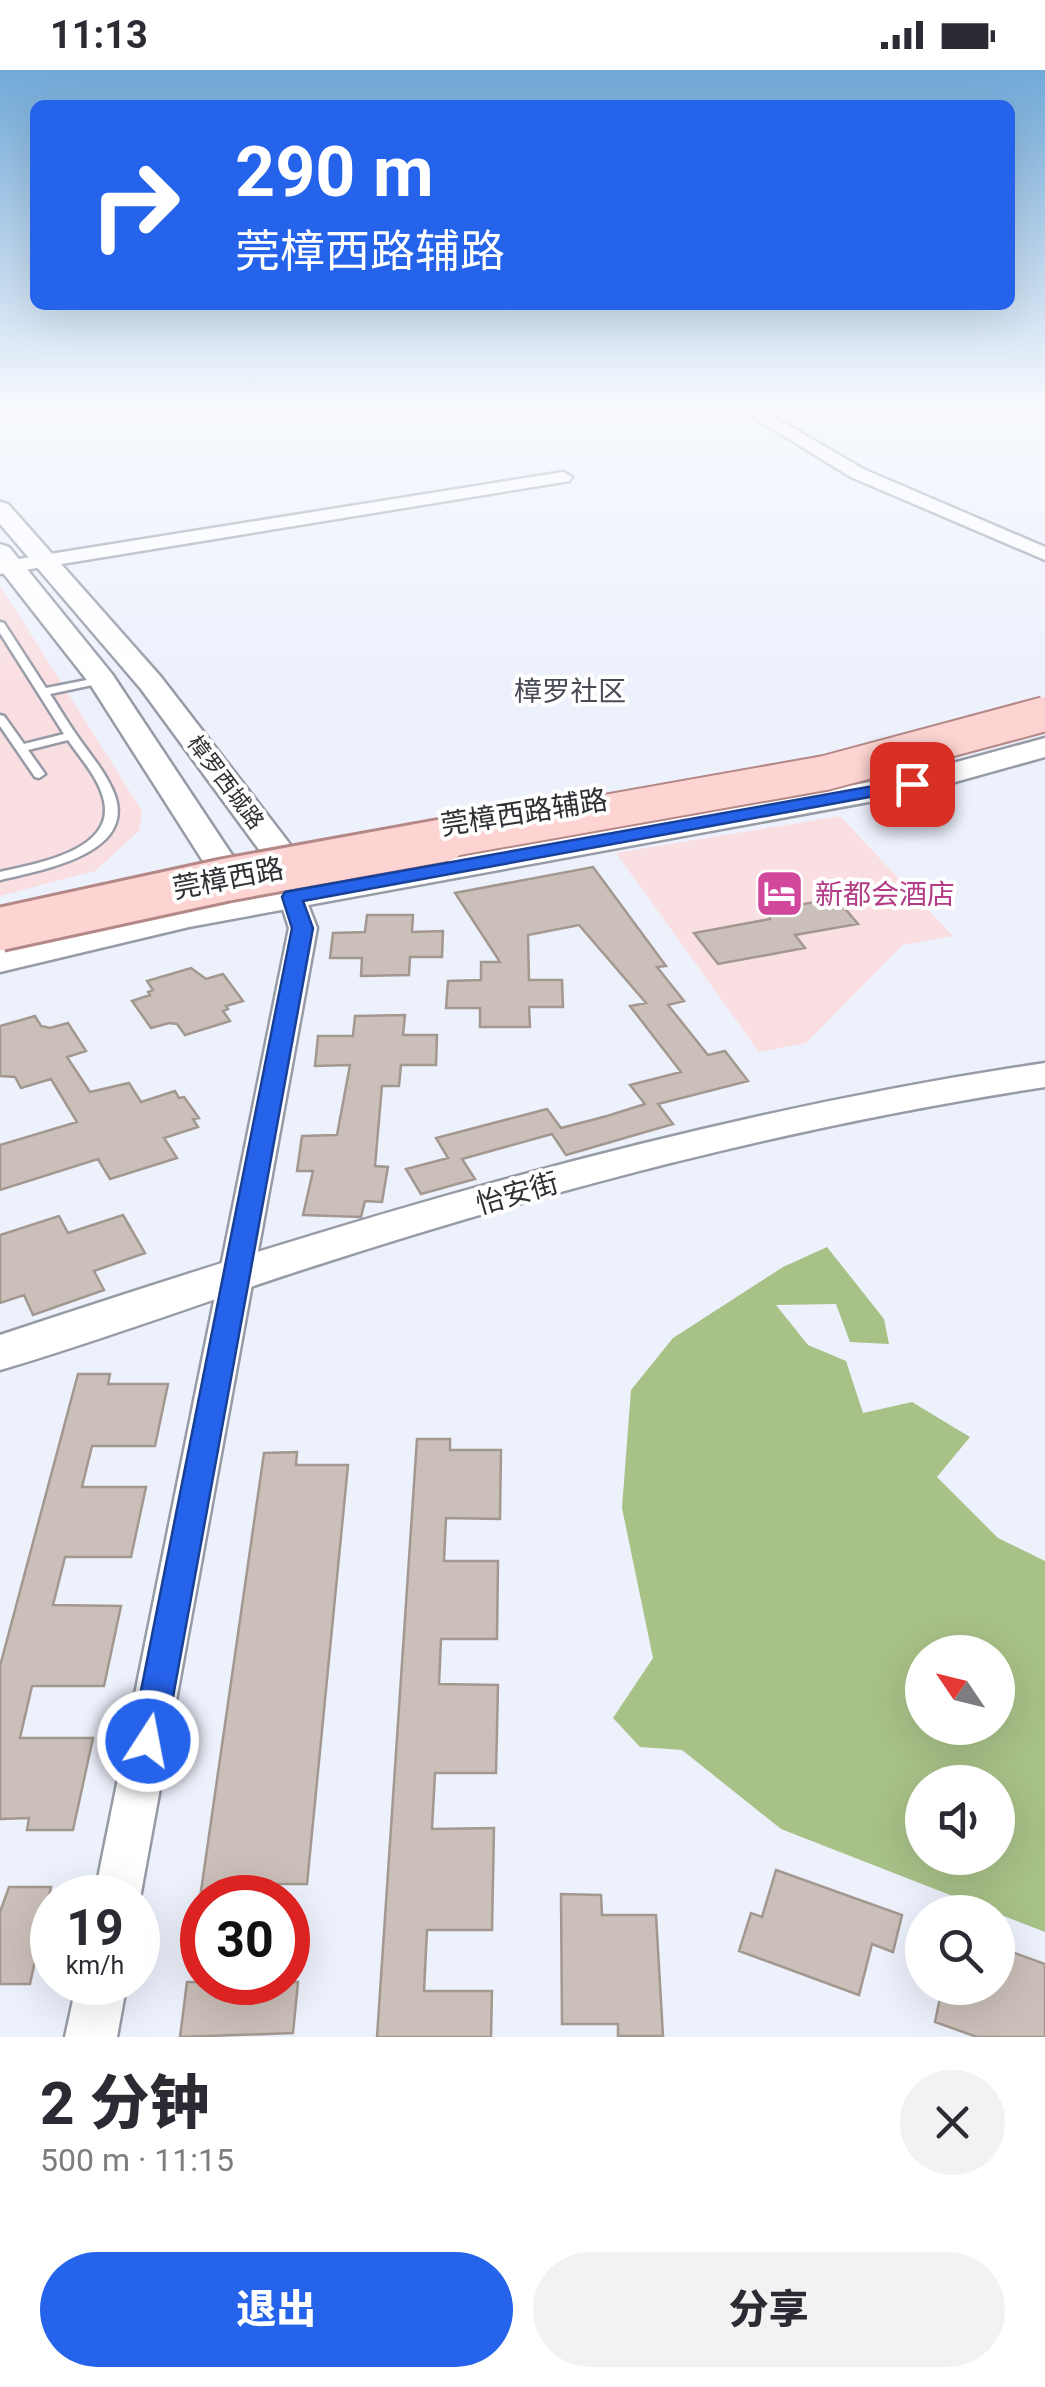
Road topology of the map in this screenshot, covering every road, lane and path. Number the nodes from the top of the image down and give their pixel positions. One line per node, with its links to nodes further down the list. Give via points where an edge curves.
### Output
1 (438, 498): 5 (street)
2 (917, 498): 4 (street)
3 (0, 509): 5 (main road, 樟罗西城路)
4 (1045, 554)
5 (48, 560): 6 (street); 19 (main road, 樟罗西城路)
6 (4, 562): 8 (main road, 樟罗西城路)
7 (0, 625): 9 (lane)
8 (102, 680): 9 (lane); 21 (main road, 樟罗西城路)
9 (42, 692): 14 (lane)
10 (1045, 702): 18 (main road, 莞樟西路辅路, via 834,757)
11 (1045, 714): 25 (main road, 莞樟西路, bridge, via 817,775 256,872)
12 (0, 718): 15 (lane)
13 (1045, 731): 26 (main road, 莞樟西路, via 748,804 260,886)
14 (71, 736): 15 (lane); 22 (lane, via 108,792 113,808 105,833 71,856)
15 (20, 748): 17 (lane)
16 (1035, 757): 20 (main road, 莞樟西路辅路)
17 (39, 774)
18 (470, 820): 19 (main road, 莞樟西路辅路); 20 (main road, via 447,830 443,846 464,858)
19 (277, 850): 21 (main road, 莞樟西路辅路); 23 (main road, 樟罗西城路)
20 (496, 860): 23 (main road, 莞樟西路辅路)
21 (220, 862): 23 (main road, 樟罗西城路); 24 (main road, 莞樟西路辅路)
22 (0, 876)
23 (292, 897): 27 (main road, 莞樟西路辅路); 29 (street, via 302,928)
24 (0, 911)
25 (0, 929)
26 (0, 946)
27 (0, 961)
28 (1045, 1075): 29 (main road, 怡安街, via 807,1116)
29 (238, 1272): 30 (main road, 怡安街); 31 (street)
30 (0, 1353)
31 (122, 1875)
32 (98, 2005): 33 (street)
33 (92, 2037)

